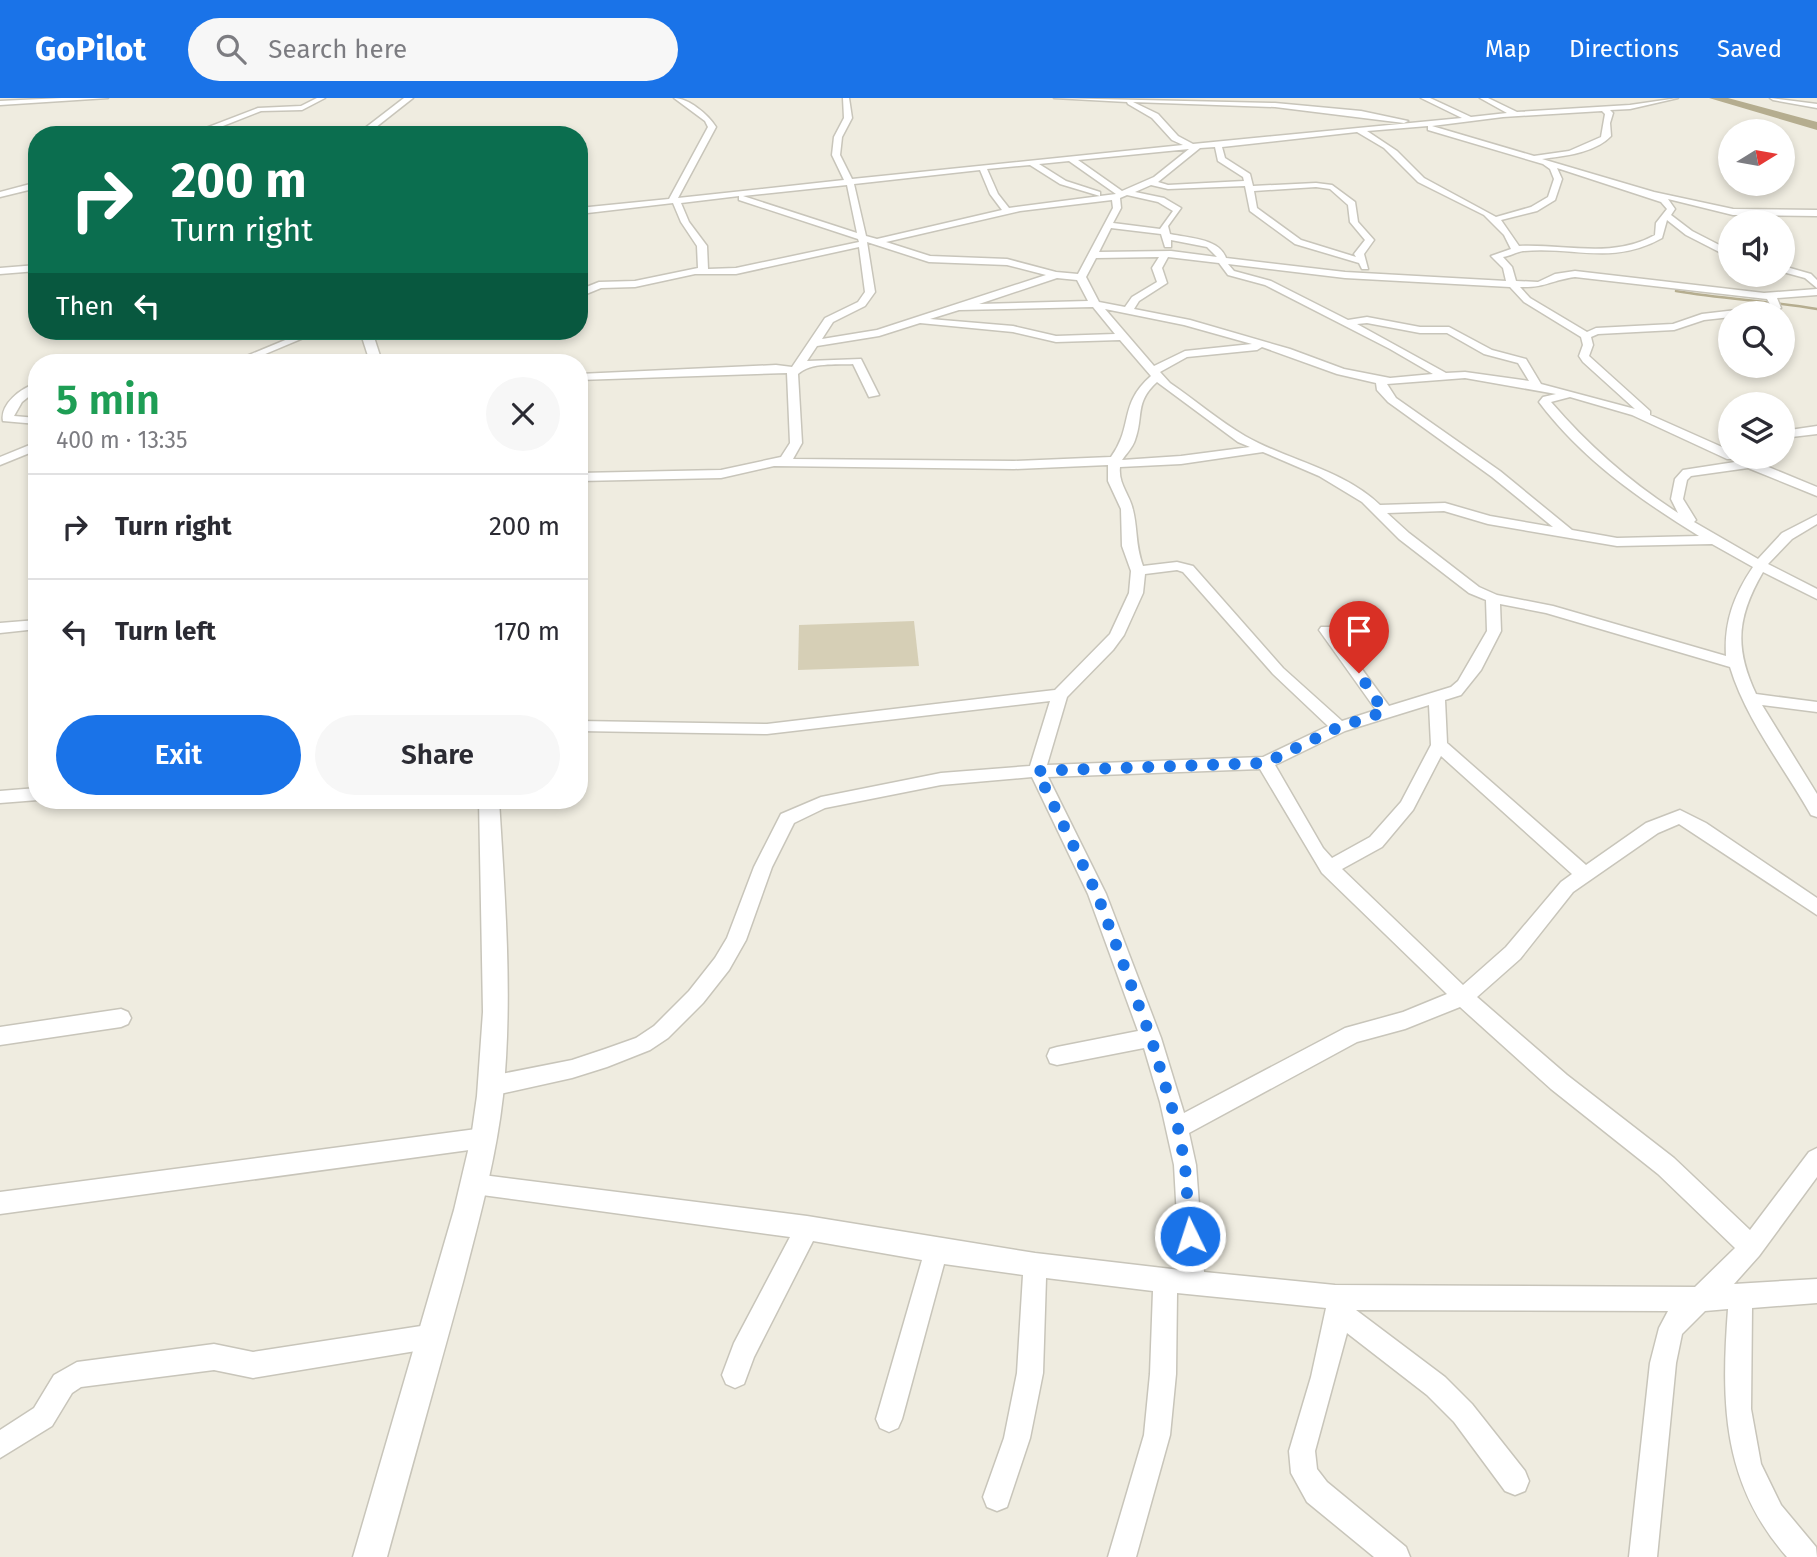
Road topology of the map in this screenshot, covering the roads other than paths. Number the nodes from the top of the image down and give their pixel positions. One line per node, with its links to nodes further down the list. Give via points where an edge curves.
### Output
1 (105, 98): 13 (street)
2 (322, 98): 19 (street, via 302,108 260,110)
3 (409, 98): 20 (street)
4 (677, 98): 37 (street, via 712,127)
5 (846, 98): 29 (street, via 848,118 838,137 836,155)
6 (1057, 98): 11 (street)
7 (1424, 98): 17 (street)
8 (1483, 98): 16 (street)
9 (1675, 98): 15 (street)
10 (1773, 98): 14 (street)
11 (1129, 100): 12 (street); 23 (street, via 1155,116 1175,138)
12 (1319, 102): 18 (street); 21 (street)
13 (0, 103)
14 (1817, 106)
15 (1605, 110): 16 (street); 24 (street, via 1609,113 1604,139 1571,153)
16 (1515, 114): 17 (street)
17 (1470, 119): 18 (street)
18 (1423, 125): 21 (street); 24 (street)
19 (216, 126)
20 (371, 126)
21 (1358, 129): 22 (street); 42 (street, via 1390,149 1429,185)
22 (1218, 145): 23 (street); 31 (street, via 1219,157 1244,172)
23 (1195, 147): 25 (street); 30 (street)
24 (1530, 158): 27 (street)
25 (1072, 159): 26 (street); 36 (street)
26 (1033, 163): 28 (street); 36 (street, via 1081,189)
27 (1546, 163): 33 (street); 42 (street, via 1558,179 1552,198 1534,209)
28 (983, 169): 29 (street); 39 (street)
29 (851, 182): 35 (street); 45 (street)
30 (1150, 182): 31 (street, via 1168,187); 36 (street)
31 (1249, 186): 51 (street, via 1254,209 1292,238); 51 (street, via 1321,185 1338,190 1352,204 1353,222 1370,240 1359,254)
32 (28, 187): 34 (street)
33 (1649, 193): 40 (street, via 1733,212); 41 (street, via 1667,203 1671,209)
34 (0, 195)
35 (732, 196): 37 (street); 45 (street)
36 (1121, 196): 39 (street); 43 (street); 44 (street, via 1154,198 1176,207 1178,212 1164,226)
37 (674, 201): 38 (street); 54 (street, via 702,246 703,270)
38 (588, 210)
39 (1007, 211): 45 (street)
40 (1817, 214)
41 (1667, 215): 46 (street, via 1682,229); 47 (street, via 1660,223 1659,236 1625,250)
42 (1497, 219): 47 (street)
43 (1108, 225): 44 (street); 49 (street)
44 (1166, 234): 48 (street); 50 (street, via 1217,248)
45 (865, 242): 54 (street, via 736,271); 57 (street, via 929,259 1007,262); 76 (street, via 868,297 858,307 829,320)
46 (1718, 248)
47 (1516, 249): 61 (street, via 1496,256)
48 (1168, 254): 49 (street); 50 (street); 69 (street, via 1157,268 1162,283 1135,299)
49 (1092, 255): 59 (street)
50 (1224, 261): 60 (street); 72 (street, via 1231,273 1261,280)
51 (1360, 261): 60 (street)
52 (28, 269): 53 (street)
53 (0, 271)
54 (697, 272): 63 (street)
55 (1795, 272): 56 (street)
56 (1805, 274): 58 (street); 62 (street)
57 (1056, 275): 59 (street); 68 (street)
58 (1817, 275)
59 (1081, 277): 67 (street)
60 (1372, 277): 61 (street)
61 (1514, 284): 65 (street, via 1540,285 1575,274); 73 (street, via 1533,305)
62 (1817, 285)
63 (588, 290)
64 (1817, 292): 65 (street)
65 (1770, 296): 66 (street)
66 (1772, 301)
67 (1096, 304): 68 (street); 69 (street); 74 (street)
68 (959, 307): 71 (street)
69 (1127, 311): 77 (street, via 1186,321)
70 (1718, 315): 73 (street, via 1682,326 1595,331)
71 (916, 321): 74 (street, via 1013,329 1056,339); 76 (street, via 867,336)
72 (1345, 323): 81 (street); 84 (street, via 1367,320 1454,331 1488,352 1522,361)
73 (1586, 336): 89 (street, via 1587,360)
74 (1122, 337): 80 (street)
75 (292, 340): 78 (street)
76 (814, 343): 79 (street)
77 (1270, 346): 80 (street, via 1185,354); 83 (street)
78 (257, 354)
79 (795, 371): 82 (street, via 776,368); 87 (street, via 812,363 857,361); 101 (street, via 795,450)
80 (1155, 375): 96 (street, via 1224,428); 100 (street, via 1135,403 1129,441)
81 (1442, 375): 83 (street); 84 (street)
82 (588, 377)
83 (1381, 381): 109 (street, via 1392,400 1496,474)
84 (1537, 386): 86 (street)
85 (28, 390): 88 (street, via 7,419)
86 (1570, 393): 89 (street); 108 (street, via 1545,401 1563,425 1628,486)
87 (873, 395)
88 (28, 420)
89 (1657, 422): 95 (street)
90 (1817, 430): 91 (street)
91 (1803, 433): 92 (street); 93 (street)
92 (1795, 434)
93 (1817, 441)
94 (1718, 445): 95 (street)
95 (1712, 447): 98 (street)
96 (1261, 449): 100 (street, via 1181,460); 106 (street, via 1323,473)
97 (28, 450): 99 (street)
98 (1718, 450)
99 (0, 461)
100 (1115, 462): 101 (street); 112 (street, via 1114,481 1127,509 1129,546)
101 (777, 463): 104 (street, via 721,474)
102 (1718, 468): 108 (street, via 1687,473 1681,479 1677,499)
103 (1760, 469): 105 (street)
104 (588, 477)
105 (1817, 492)
106 (1379, 509): 109 (street, via 1444,507); 114 (street, via 1404,536 1474,590)
107 (1817, 519): 111 (street, via 1778,541)
108 (1693, 525): 110 (street)
109 (1569, 534): 110 (street, via 1639,543)
110 (1718, 540): 111 (street)
111 (1760, 566): 113 (street); 118 (street, via 1734,622)
112 (1138, 571): 119 (street, via 1136,593 1117,635); 125 (street, via 1188,569 1278,671)
113 (1817, 595)
114 (1493, 598): 118 (street, via 1548,609); 121 (street, via 1496,624 1475,671 1456,691)
115 (28, 625): 116 (street)
116 (0, 628)
117 (1326, 630): 123 (street)
118 (1738, 664): 120 (street)
119 (1060, 695): 124 (street, via 767,729); 128 (street)
120 (1750, 698): 122 (street); 132 (street)
121 (1437, 699): 123 (street); 126 (street)
122 (1817, 706)
123 (1384, 712): 125 (street)
124 (588, 726)
125 (1339, 727): 127 (street)
126 (1439, 744): 133 (street, via 1399,817 1376,842); 134 (street)
127 (1265, 763): 128 (street); 133 (street)
128 (1037, 771): 139 (street, via 1097,894); 141 (street, via 901,785 821,803 787,819 722,964 661,1032 607,1058)
129 (28, 795): 130 (street)
130 (0, 797)
131 (489, 809): 141 (street, via 495,1006)
132 (1817, 811)
133 (1328, 868): 136 (street)
134 (1584, 874): 135 (street, via 1652,828 1680,816); 136 (street, via 1567,887 1513,953)
135 (1817, 908)
136 (1463, 997): 142 (street, via 1352,1034); 148 (street, via 1559,1082 1666,1166)
137 (121, 1018): 138 (street)
138 (0, 1036)
139 (1151, 1038): 140 (street); 142 (street)
140 (1056, 1056)
141 (491, 1086): 143 (street)
142 (1178, 1128): 152 (street)
143 (484, 1138): 145 (street); 146 (street)
144 (1817, 1159): 148 (street)
145 (475, 1185): 147 (street); 157 (street)
146 (0, 1203)
147 (807, 1228): 149 (street); 158 (street)
148 (1751, 1248): 155 (street)
149 (936, 1251): 150 (street); 159 (street)
150 (1035, 1265): 151 (street); 162 (street, via 1030,1373 1017,1438)
151 (1165, 1278): 152 (street); 164 (street, via 1157,1435)
152 (1193, 1282): 156 (street)
153 (1817, 1291): 154 (street)
154 (1741, 1296): 155 (street); 167 (street, via 1737,1368 1741,1434 1749,1470 1771,1515)
155 (1699, 1299): 156 (street); 166 (street, via 1671,1328 1667,1342)
156 (1337, 1304): 161 (street, via 1436,1386); 165 (street, via 1324,1377 1302,1451 1304,1473 1317,1492)
157 (434, 1336): 160 (street, via 253,1365 214,1357 77,1375 63,1384 43,1417); 163 (street)
158 (735, 1375)
159 (889, 1419)
160 (0, 1446)
161 (1515, 1480)
162 (997, 1497)
163 (370, 1557)
164 (1122, 1557)
165 (1396, 1557)
166 (1643, 1557)
167 (1806, 1557)

